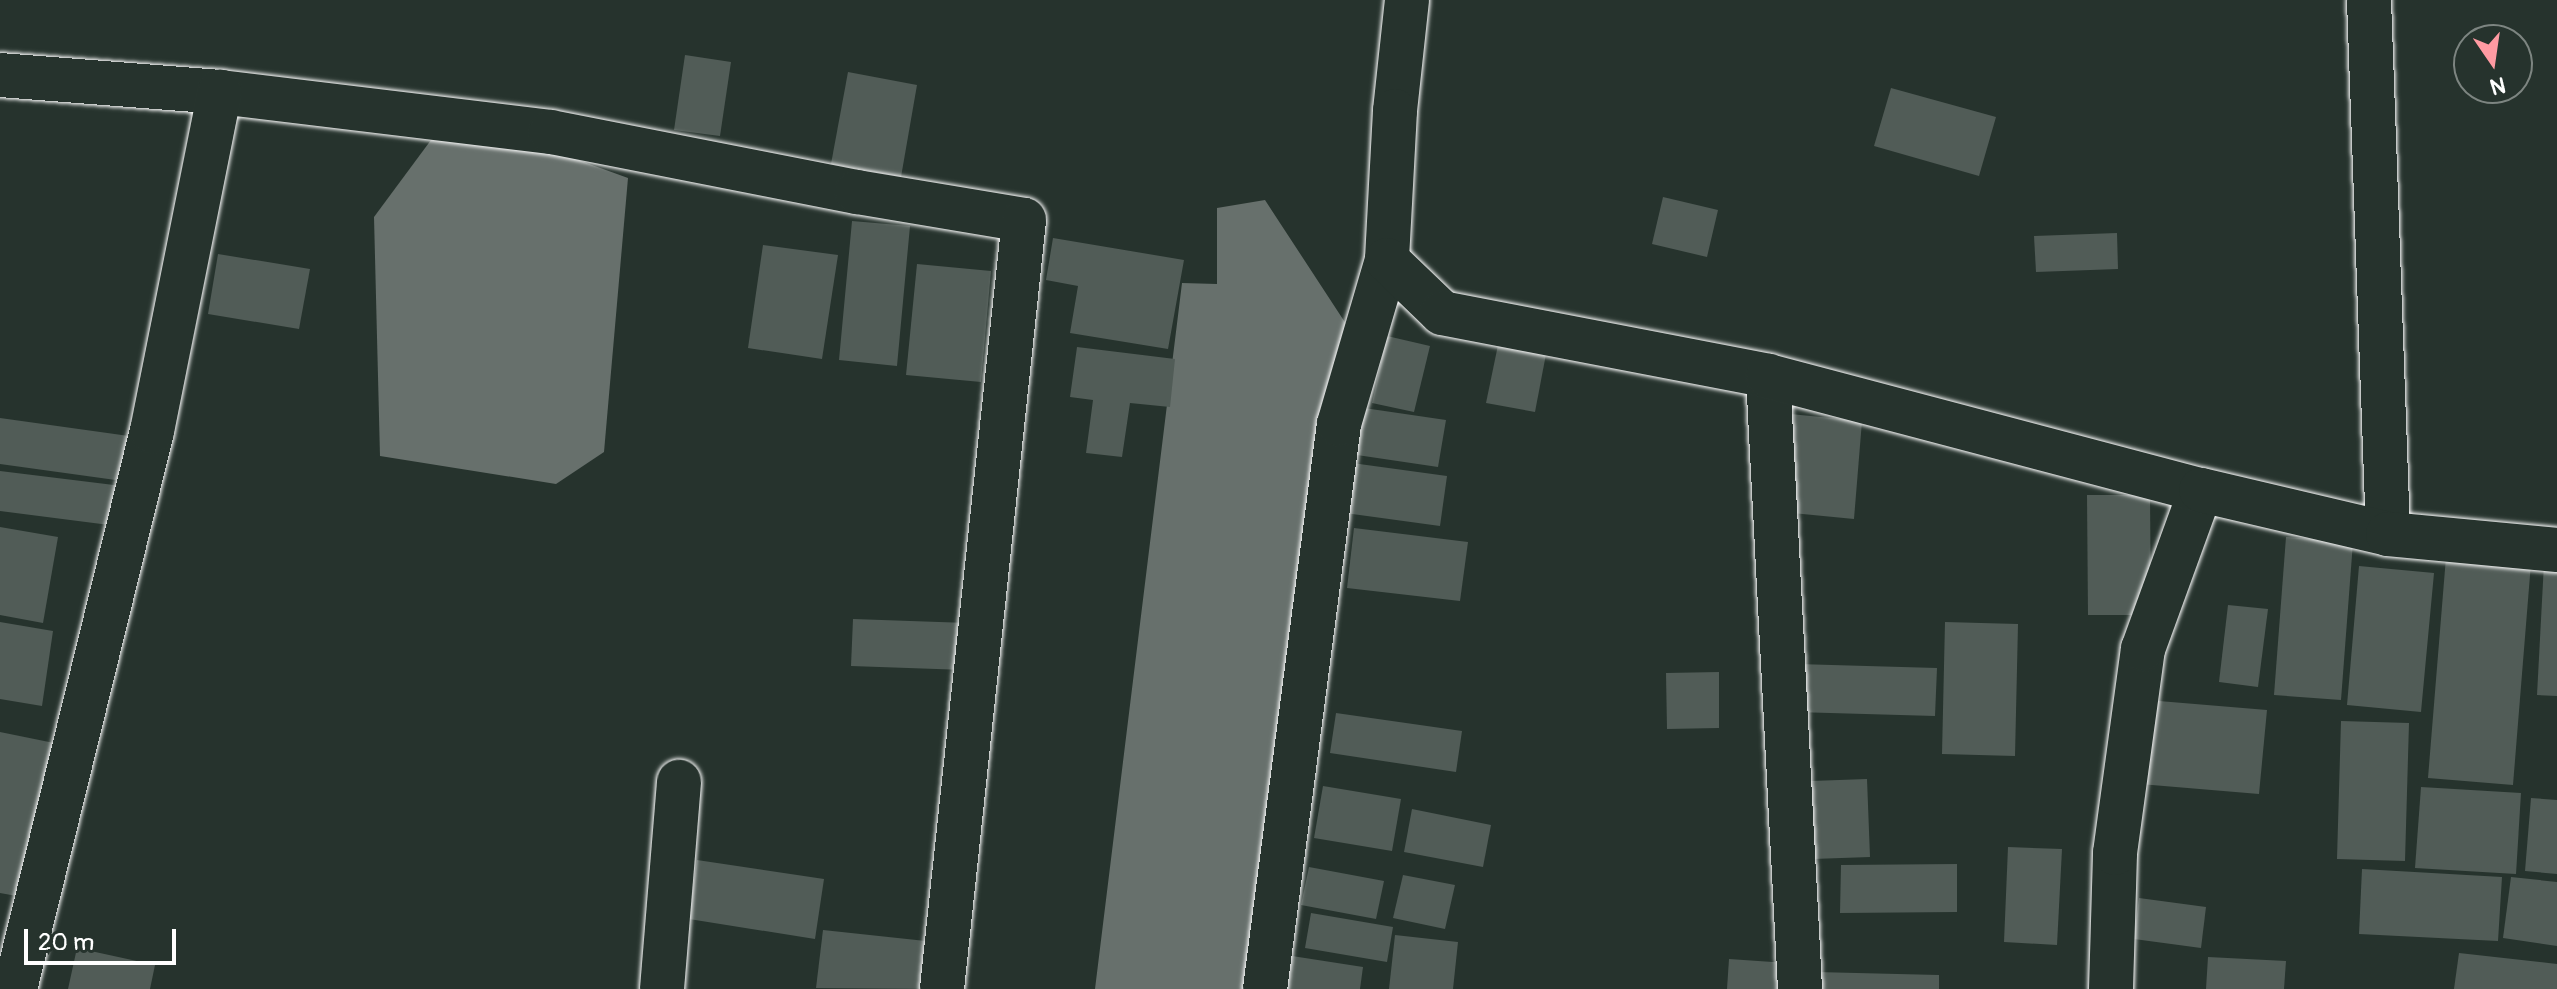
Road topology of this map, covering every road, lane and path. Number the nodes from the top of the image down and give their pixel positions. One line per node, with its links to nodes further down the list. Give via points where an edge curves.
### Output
1 (1407, 0): 5 (street)
2 (2369, 0): 8 (street)
3 (0, 75): 4 (street)
4 (220, 92): 11 (street, via 152,431); 13 (street, via 551,132 1024,220)
5 (1387, 260): 6 (street, via 1442,313); 14 (street, via 1339,424)
6 (1768, 376): 7 (street); 15 (street)
7 (2201, 490): 8 (street); 16 (street, via 2143,649 2115,853)
8 (2388, 534): 9 (street)
9 (2557, 550)
10 (679, 782): 12 (street)
11 (15, 989)
12 (662, 989)
13 (942, 989)
14 (1265, 989)
15 (1800, 989)
16 (2111, 989)

